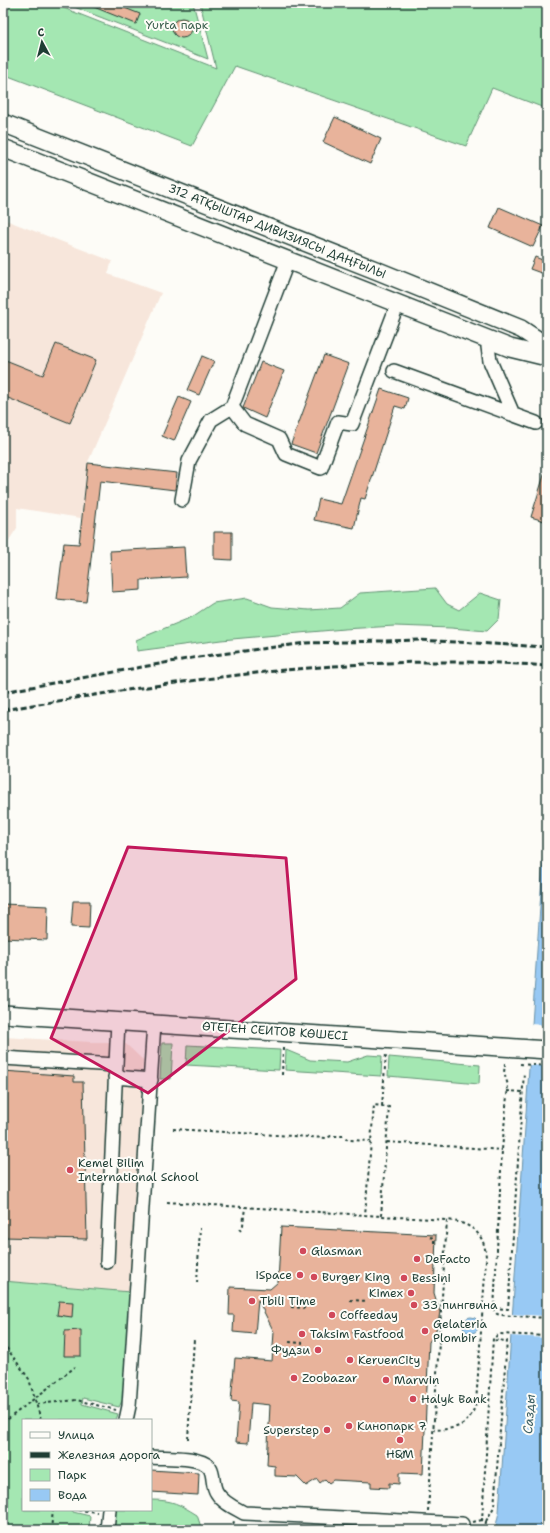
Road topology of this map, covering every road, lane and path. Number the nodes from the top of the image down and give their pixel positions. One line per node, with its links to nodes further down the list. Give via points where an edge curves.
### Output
1 (3, 123): 3 (main road, 312 АТҚЫШТАР ДИВИЗИЯСЫ ДАҢҒЫЛЫ)
2 (3, 148): 4 (main road, 312 АТҚЫШТАР ДИВИЗИЯСЫ ДАҢҒЫЛЫ)
3 (283, 234): 4 (main road); 7 (main road, 312 АТҚЫШТАР ДИВИЗИЯСЫ ДАҢҒЫЛЫ, via 521,330)
4 (281, 257): 5 (main road, 312 АТҚЫШТАР ДИВИЗИЯСЫ ДАҢҒЫЛЫ); 10 (street)
5 (398, 303): 6 (main road, 312 АТҚЫШТАР ДИВИЗИЯСЫ ДАҢҒЫЛЫ); 10 (street, via 352,424 338,422 321,468 286,454 280,439 245,424)
6 (491, 340): 8 (main road, 312 АТҚЫШТАР ДИВИЗИЯСЫ ДАҢҒЫЛЫ, via 510,348); 11 (street, via 488,347 490,361)
7 (547, 346)
8 (547, 357)
9 (394, 371): 11 (street)
10 (232, 407): 13 (street, via 211,420 200,440 189,461)
11 (513, 414): 12 (street)
12 (536, 423)
13 (182, 500)
14 (3, 1014): 15 (main road, ӨТЕГЕН СЕИТОВ КӨШЕСІ)
15 (118, 1021): 16 (main road, ӨТЕГЕН СЕИТОВ КӨШЕСІ); 24 (street)
16 (154, 1023): 18 (main road, ӨТЕГЕН СЕИТОВ КӨШЕСІ); 27 (street)
17 (283, 1048): 26 (path)
18 (547, 1050)
19 (386, 1054): 30 (path)
20 (3, 1058): 24 (street)
21 (505, 1063): 28 (path)
22 (520, 1064): 23 (path)
23 (547, 1066)
24 (115, 1071): 27 (street); 44 (street)
25 (524, 1072): 29 (path)
26 (282, 1075)
27 (151, 1080): 63 (street)
28 (507, 1091): 29 (path); 34 (path)
29 (523, 1092): 50 (path, via 508,1309)
30 (382, 1106): 32 (path, via 374,1105); 33 (path, via 389,1106)
31 (173, 1129): 32 (path, via 327,1138 344,1136 348,1140)
32 (371, 1141): 37 (path)
33 (387, 1142): 34 (path); 38 (path)
34 (502, 1150): 50 (path)
35 (167, 1202): 36 (path)
36 (245, 1207): 37 (path); 41 (path)
37 (365, 1215): 38 (path)
38 (381, 1216): 39 (path)
39 (447, 1220): 66 (path); 66 (path, via 461,1222 476,1232 486,1249 486,1260 475,1408 469,1420 460,1426)
40 (200, 1228): 45 (path)
41 (240, 1231)
42 (430, 1237): 43 (path, via 434,1238)
43 (434, 1243)
44 (107, 1262)
45 (197, 1283)
46 (350, 1300): 47 (path)
47 (368, 1301)
48 (291, 1307): 49 (path)
49 (304, 1308)
50 (494, 1308): 51 (path, via 494,1312 501,1315)
51 (547, 1318)
52 (346, 1332): 53 (path)
53 (367, 1333)
54 (547, 1336): 56 (path, via 500,1334)
55 (194, 1339): 67 (path)
56 (492, 1340): 73 (path, via 482,1520); 73 (path, via 506,1341 494,1507)
57 (289, 1342): 59 (path)
58 (3, 1343): 61 (path, via 29,1378)
59 (303, 1343)
60 (75, 1366): 61 (path)
61 (35, 1398): 62 (path); 65 (path)
62 (37, 1404): 63 (path, via 77,1400 95,1404); 64 (path)
63 (127, 1417)
64 (41, 1419)
65 (3, 1423)
66 (434, 1430): 72 (path)
67 (188, 1439)
68 (152, 1457): 76 (street, via 198,1460 206,1464 212,1472 216,1492 228,1504 244,1513 462,1524)
69 (53, 1511): 74 (path)
70 (93, 1511): 71 (path)
71 (108, 1512): 75 (street)
72 (428, 1516)
73 (486, 1521): 77 (path)
74 (51, 1530)
75 (106, 1530)
76 (461, 1530)
77 (485, 1530)

